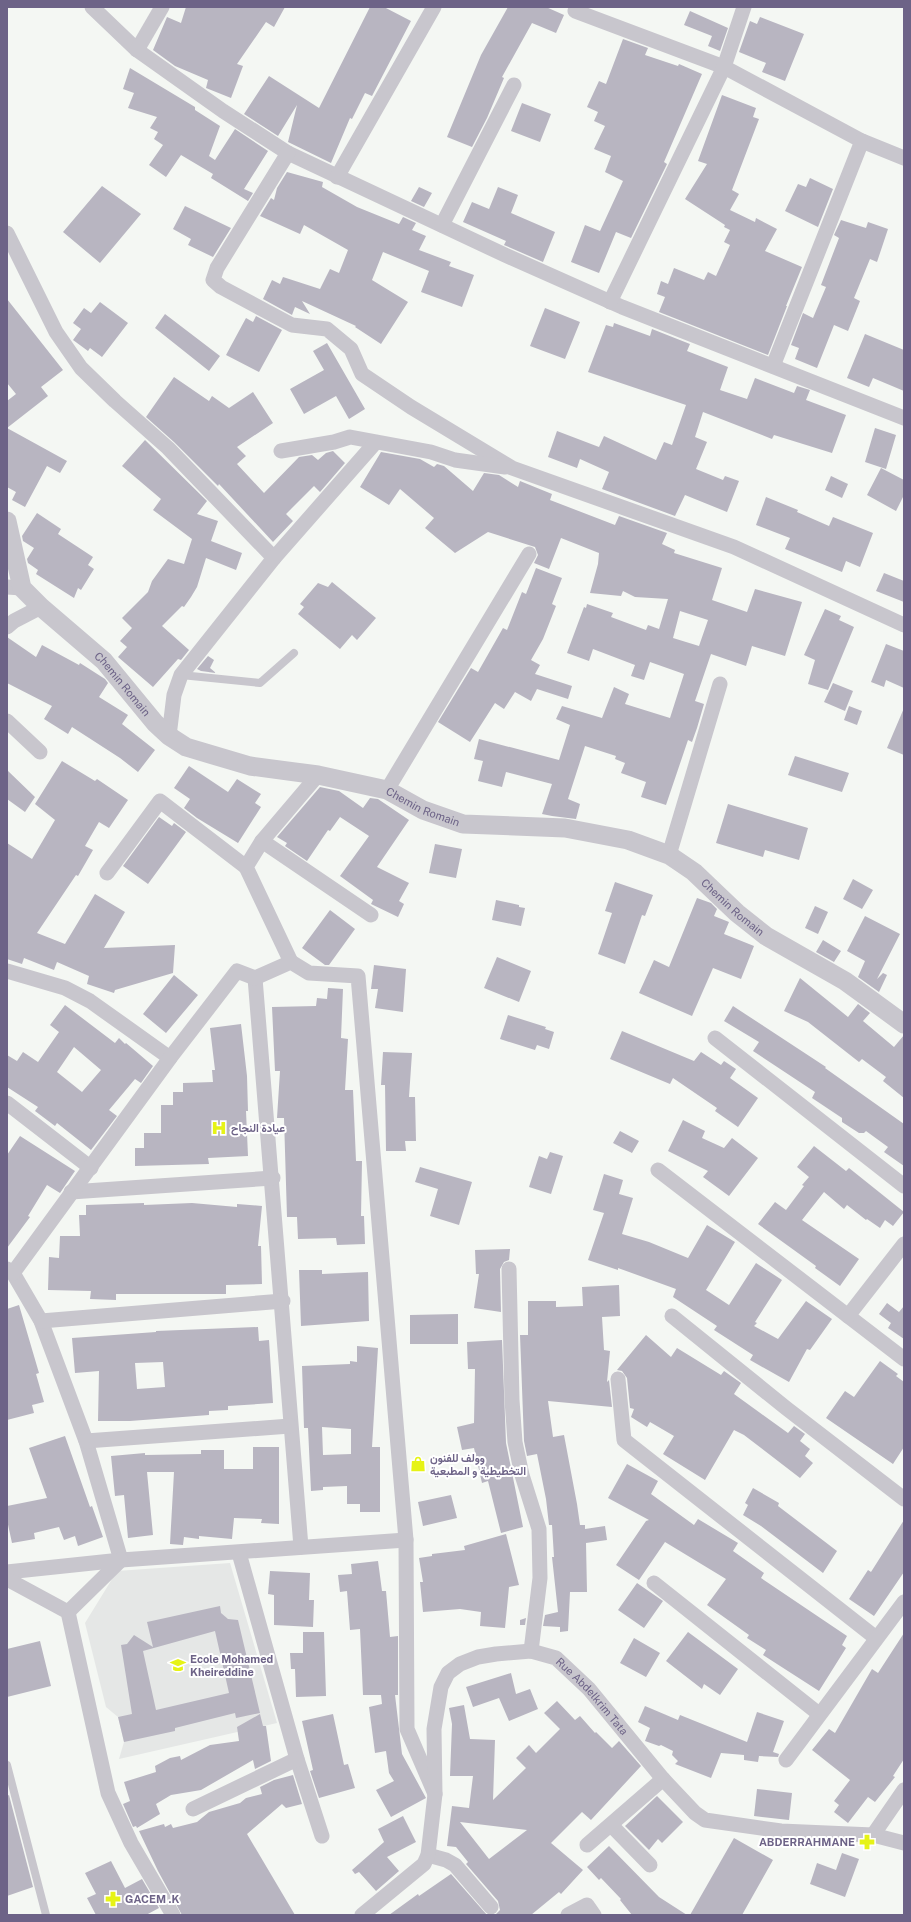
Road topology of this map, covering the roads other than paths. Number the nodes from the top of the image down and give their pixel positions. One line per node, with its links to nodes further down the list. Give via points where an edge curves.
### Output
1 (92, 7): 6 (street)
2 (162, 7): 6 (street)
3 (434, 7): 12 (street)
4 (744, 7): 7 (street)
5 (575, 11): 7 (street)
6 (137, 50): 10 (street)
7 (724, 67): 9 (street); 15 (street)
8 (514, 85): 13 (street)
9 (862, 141): 11 (street); 16 (street)
10 (288, 153): 12 (street); 20 (street, via 213,280 221,287 292,325 327,329 351,349 362,374)
11 (904, 158)
12 (337, 177): 13 (street)
13 (442, 225): 15 (street)
14 (7, 233): 23 (street, via 56,332 81,368 168,448)
15 (610, 302): 16 (street)
16 (773, 366): 17 (street)
17 (904, 418)
18 (375, 443): 19 (street, via 350,437); 20 (street, via 431,452 455,460); 23 (street)
19 (281, 451)
20 (512, 468): 26 (street, via 734,547)
21 (7, 521): 24 (street, Chemin Romain)
22 (529, 554): 35 (street)
23 (274, 558): 29 (street)
24 (14, 587): 25 (street, Chemin Romain)
25 (42, 607): 27 (street); 32 (street, Chemin Romain, via 104,661 155,723)
26 (904, 625)
27 (7, 627)
28 (294, 653): 29 (lane, via 260,683)
29 (182, 675): 32 (street, via 174,695)
30 (720, 684): 37 (street)
31 (7, 722): 33 (street)
32 (169, 736): 34 (street, Chemin Romain, via 186,747 250,766)
33 (40, 752)
34 (318, 775): 35 (street, Chemin Romain); 36 (street)
35 (387, 790): 37 (street, Chemin Romain, via 423,810 463,824 565,828 628,840)
36 (262, 841): 38 (street); 40 (street)
37 (669, 855): 44 (street, Chemin Romain, via 694,872 737,913 766,936 845,981)
38 (246, 867): 39 (street, via 160,801); 41 (street)
39 (107, 873)
40 (370, 915)
41 (291, 962): 43 (street); 65 (street, via 309,973 358,976)
42 (7, 971): 46 (street, via 66,988 90,1001)
43 (255, 978): 46 (street, via 237,971); 50 (street)
44 (904, 1024)
45 (715, 1038): 51 (street)
46 (170, 1058): 48 (street)
47 (7, 1104): 48 (street)
48 (91, 1168): 52 (street)
49 (658, 1170): 58 (street)
50 (272, 1178): 52 (street); 56 (street)
51 (904, 1186)
52 (71, 1192): 55 (street)
53 (904, 1244): 58 (street)
54 (509, 1269): 75 (street, via 515,1442 522,1475 539,1529 540,1578)
55 (10, 1271): 59 (street)
56 (283, 1301): 59 (street); 62 (street)
57 (672, 1316): 64 (street)
58 (848, 1316): 60 (street)
59 (41, 1321): 63 (street)
60 (904, 1359)
61 (618, 1379): 74 (street, via 624,1440)
62 (290, 1426): 63 (street); 66 (street)
63 (86, 1441): 68 (street)
64 (904, 1499)
65 (406, 1540): 66 (street); 82 (street, via 407,1729)
66 (301, 1547): 67 (street)
67 (239, 1553): 68 (street); 77 (street)
68 (120, 1560): 69 (street); 73 (street)
69 (7, 1572)
70 (7, 1580): 73 (street)
71 (654, 1583): 76 (street)
72 (904, 1602): 74 (street)
73 (68, 1612): 94 (street, via 108,1793 131,1843)
74 (876, 1638): 76 (street)
75 (532, 1651): 80 (street, Rue Abdelkrim Tata, via 556,1658 589,1688); 82 (street, Rue Abdelkrim Tata, via 478,1657 460,1664 448,1673 441,1687 434,1729)
76 (819, 1714): 78 (street)
77 (297, 1759): 83 (street); 86 (street)
78 (786, 1760)
79 (7, 1765): 93 (lane)
80 (663, 1779): 84 (street); 85 (street, Rue Abdelkrim Tata, via 694,1813 705,1820 781,1831)
81 (904, 1790): 85 (street)
82 (435, 1794): 89 (street, Rue Abdelkrim Tata)
83 (193, 1808)
84 (612, 1826): 88 (street); 90 (street)
85 (873, 1835): 87 (street, Rue Abdelkrim Tata)
86 (322, 1836)
87 (904, 1843)
88 (587, 1845)
89 (428, 1855): 91 (street, via 456,1865); 92 (street, via 424,1864)
90 (650, 1865)
91 (491, 1908)
92 (379, 1910): 95 (street)
93 (46, 1915)
94 (173, 1915)
95 (362, 1915)
96 (568, 1915): 97 (street, via 586,1905)
97 (594, 1915)

